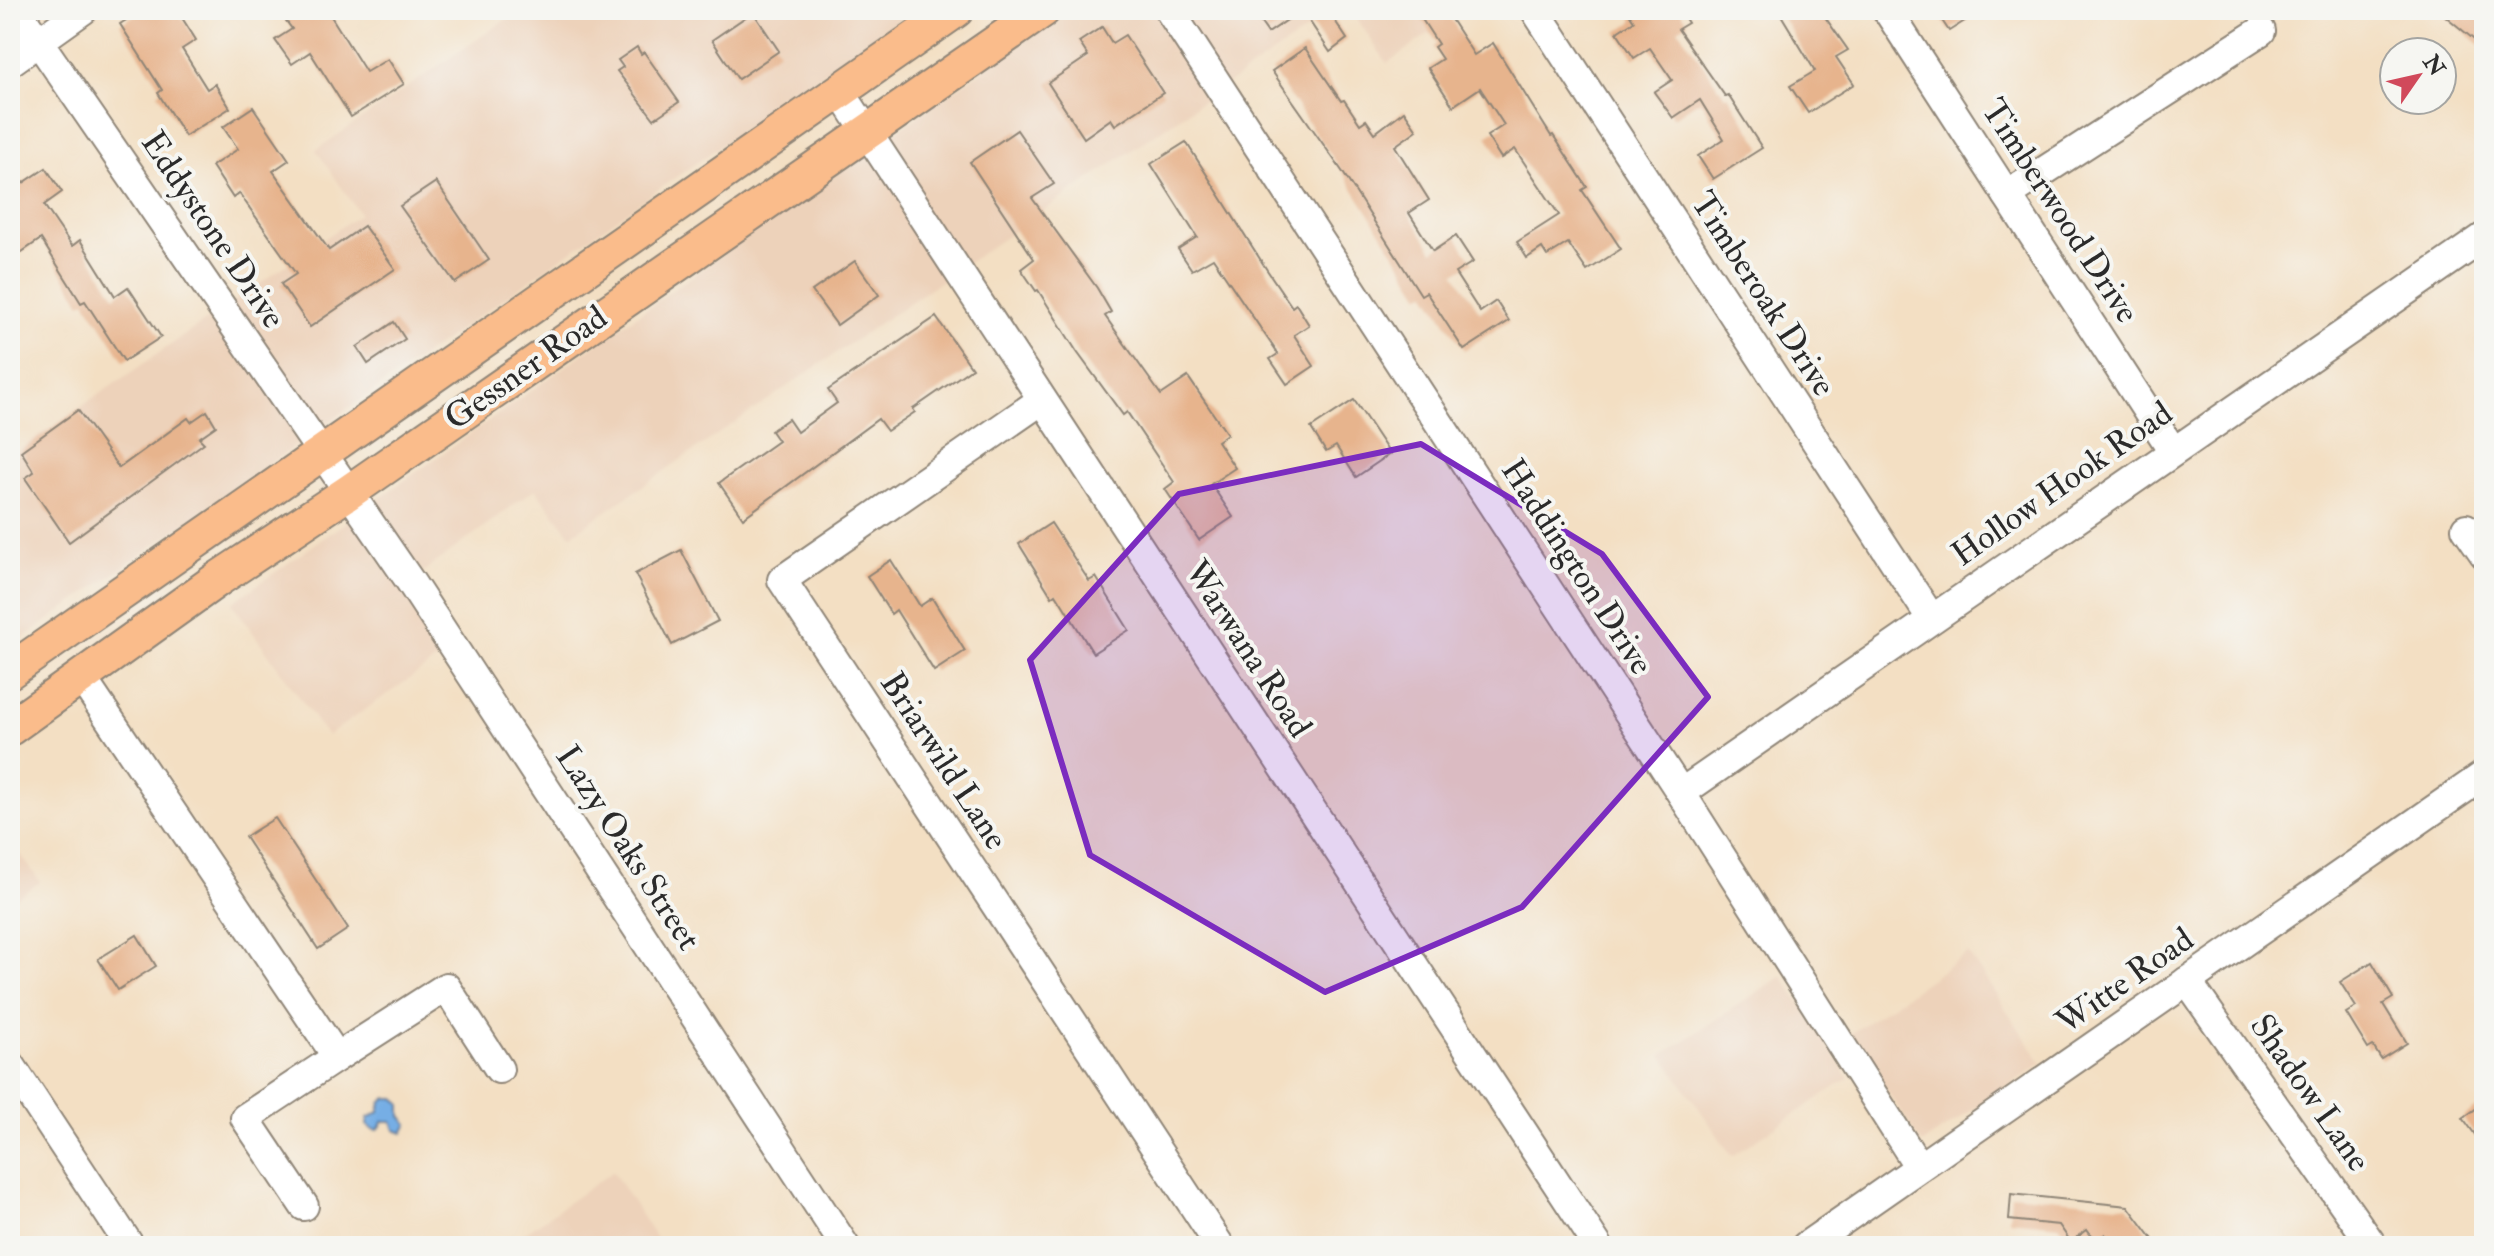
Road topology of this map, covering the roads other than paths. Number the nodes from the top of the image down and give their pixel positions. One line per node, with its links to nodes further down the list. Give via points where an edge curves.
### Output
1 (17, 10): 9 (street, Eddystone Drive)
2 (83, 10): 9 (street)
3 (956, 10): 11 (main road, Gessner Road)
4 (1043, 10): 12 (main road, Gessner Road)
5 (1169, 10): 26 (street, Haddington Drive)
6 (1535, 10): 21 (street, Timberoak Drive)
7 (1887, 10): 13 (street, Timberwood Drive)
8 (2261, 31): 13 (street)
9 (39, 42): 10 (street); 17 (street, Eddystone Drive)
10 (10, 62)
11 (840, 91): 12 (street, Warwana Road); 17 (main road, Gessner Road)
12 (865, 132): 15 (street, Warwana Road); 18 (main road, Gessner Road)
13 (2007, 195): 16 (street, Timberwood Drive)
14 (2484, 237): 16 (street, Hollow Hook Road)
15 (1042, 400): 35 (street, Briarwild Lane, via 782,580); 36 (street, Warwana Road)
16 (2173, 451): 21 (street, Hollow Hook Road)
17 (322, 453): 18 (street, Eddystone Drive); 22 (main road, Gessner Road)
18 (349, 492): 23 (main road, Gessner Road); 34 (street, Lazy Oaks Street)
19 (2466, 528): 20 (street)
20 (2484, 554)
21 (1931, 618): 26 (street, Hollow Hook Road)
22 (10, 671)
23 (81, 677): 24 (main road, Gessner Road); 28 (street)
24 (10, 728)
25 (2484, 775): 27 (street, Witte Road)
26 (1681, 793): 31 (street, Haddington Drive)
27 (2187, 981): 31 (street, Witte Road); 38 (street, Shadow Lane)
28 (337, 1057): 30 (street, via 446,987); 32 (street, via 245,1118)
29 (10, 1064): 33 (street)
30 (499, 1069)
31 (1919, 1167): 37 (street, Witte Road)
32 (304, 1206)
33 (130, 1246)
34 (845, 1246)
35 (1220, 1246)
36 (1598, 1246)
37 (1806, 1246)
38 (2373, 1246)

